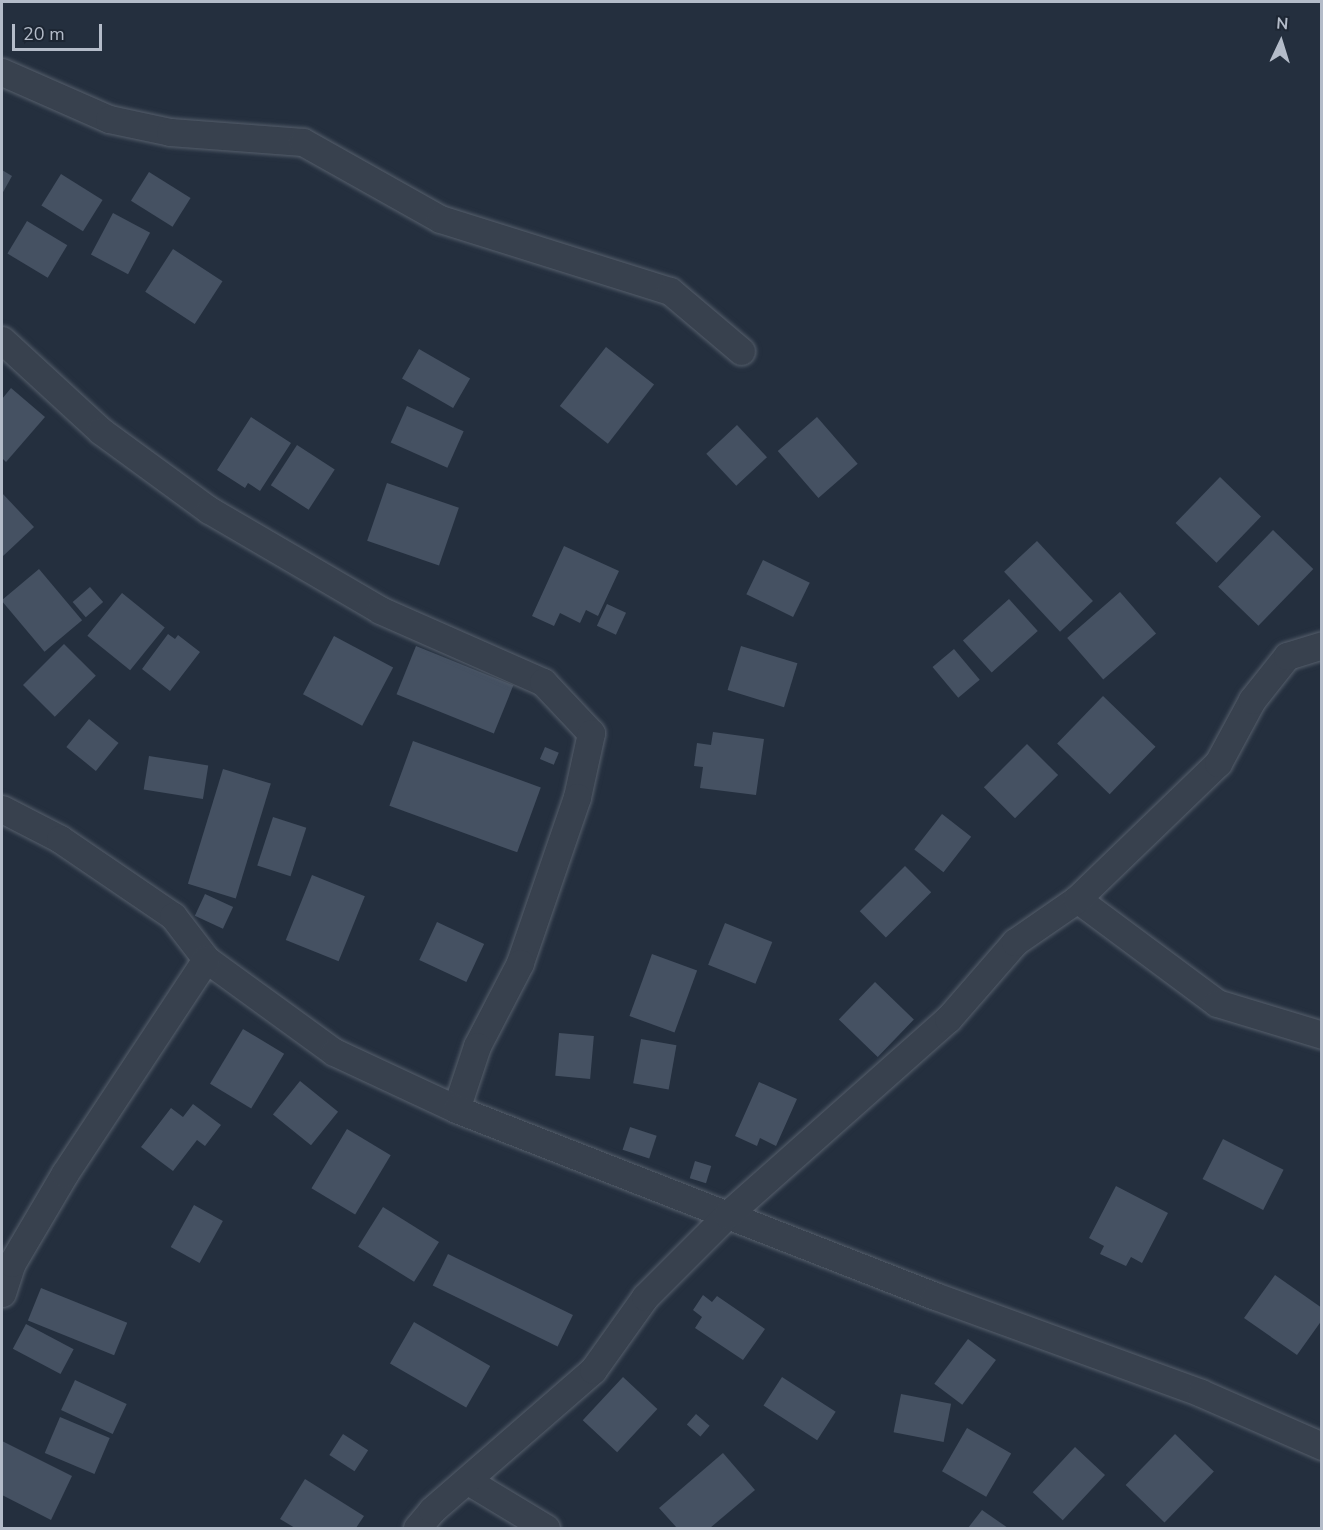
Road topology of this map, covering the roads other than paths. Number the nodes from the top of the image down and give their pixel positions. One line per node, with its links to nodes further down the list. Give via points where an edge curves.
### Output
1 (2, 72): 3 (street, via 109,119 170,132 303,142 440,219 670,291)
2 (2, 340): 9 (street, via 101,431 209,510 380,610 543,682 591,733 577,797 520,963 477,1046)
3 (741, 351)
4 (1322, 645): 6 (street, via 1287,656 1252,700 1218,763)
5 (2, 809): 7 (street, via 60,839 173,916)
6 (1077, 899): 8 (street, via 1217,1003); 10 (street, via 1015,942 948,1020)
7 (206, 959): 9 (street, via 334,1052); 11 (street, via 65,1173 12,1263)
8 (1322, 1035)
9 (456, 1109): 10 (street)
10 (727, 1215): 12 (street, via 1201,1393); 13 (street, via 645,1297 593,1370)
11 (2, 1293)
12 (1322, 1446)
13 (468, 1481): 14 (street, via 432,1510); 15 (street)
14 (417, 1528)
15 (546, 1528)

